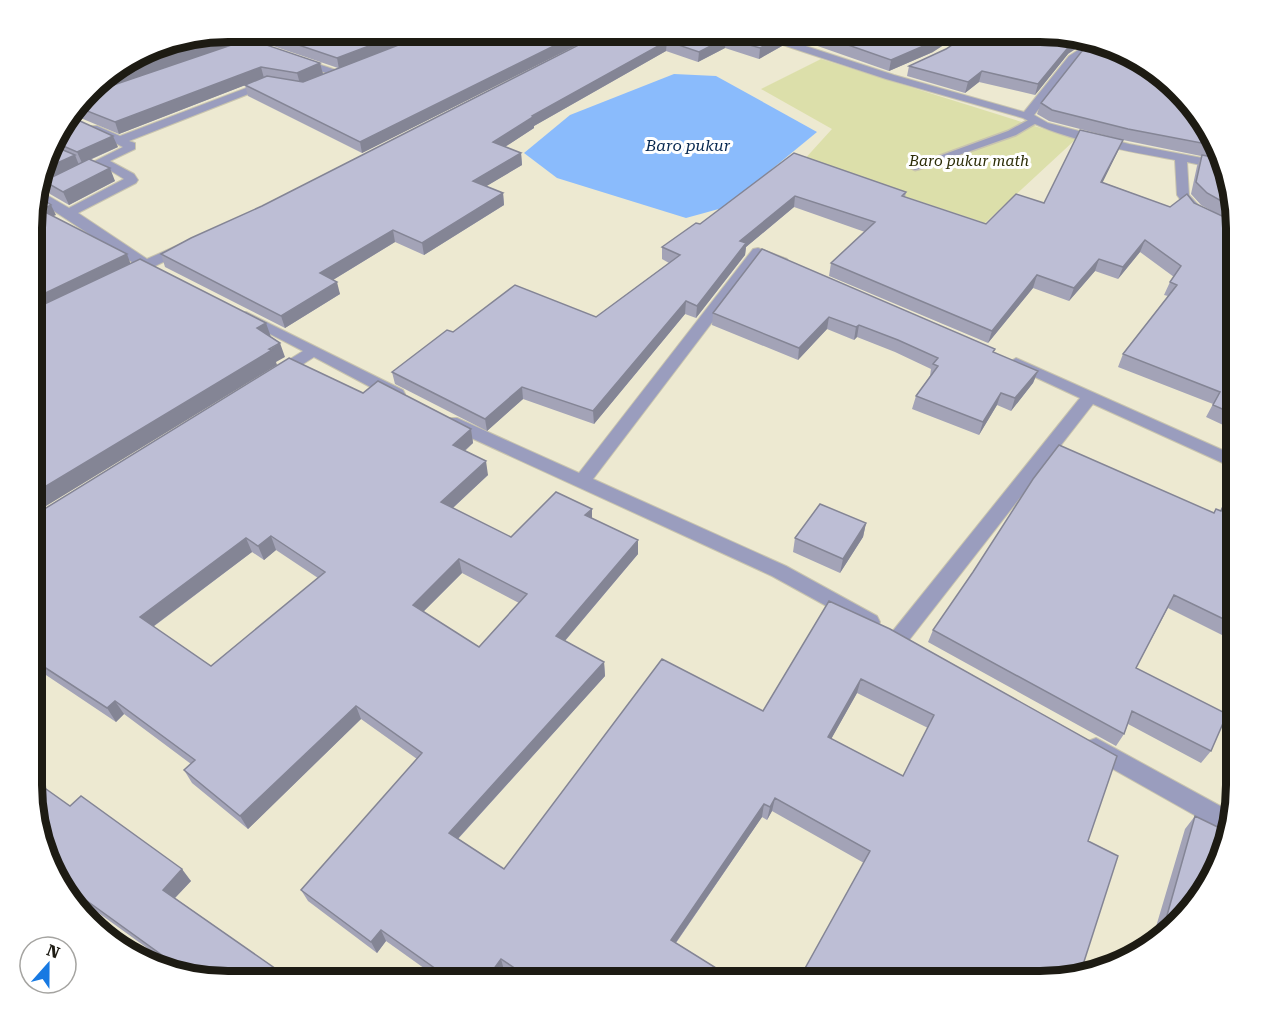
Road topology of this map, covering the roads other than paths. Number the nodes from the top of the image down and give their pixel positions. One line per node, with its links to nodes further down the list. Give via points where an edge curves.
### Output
1 (246, 42): 6 (street, via 257,46)
2 (783, 42): 4 (street)
3 (798, 42): 4 (street)
4 (792, 45): 9 (street)
5 (1087, 49): 12 (street, via 1073,58)
6 (230, 52)
7 (284, 55): 10 (street, via 344,72)
8 (909, 69): 9 (street)
9 (890, 77): 12 (street)
10 (320, 81)
11 (283, 86): 14 (street, via 269,82)
12 (1030, 118): 15 (street, via 1044,125); 18 (lane, via 1012,133)
13 (78, 122): 14 (street)
14 (120, 140): 16 (street, via 131,146)
15 (1182, 158): 17 (street); 22 (street, via 1183,195 1196,210)
16 (101, 161): 19 (street); 21 (street, via 132,180)
17 (1215, 164)
18 (915, 167)
19 (47, 186)
20 (45, 199): 21 (street)
21 (69, 213): 24 (street)
22 (1226, 226)
23 (197, 241): 24 (street)
24 (146, 264): 26 (street); 27 (street)
25 (801, 271): 36 (street, via 758,252)
26 (126, 274)
27 (167, 275)
28 (230, 308): 29 (street)
29 (314, 351): 31 (street); 33 (street)
30 (1005, 359): 32 (street)
31 (263, 382)
32 (1090, 397): 35 (street); 37 (street)
33 (416, 404)
34 (436, 414): 36 (street)
35 (1226, 458)
36 (582, 482): 37 (street, via 779,571)
37 (899, 639): 38 (street)
38 (919, 650)
39 (1079, 739): 40 (street)
40 (1222, 820)

